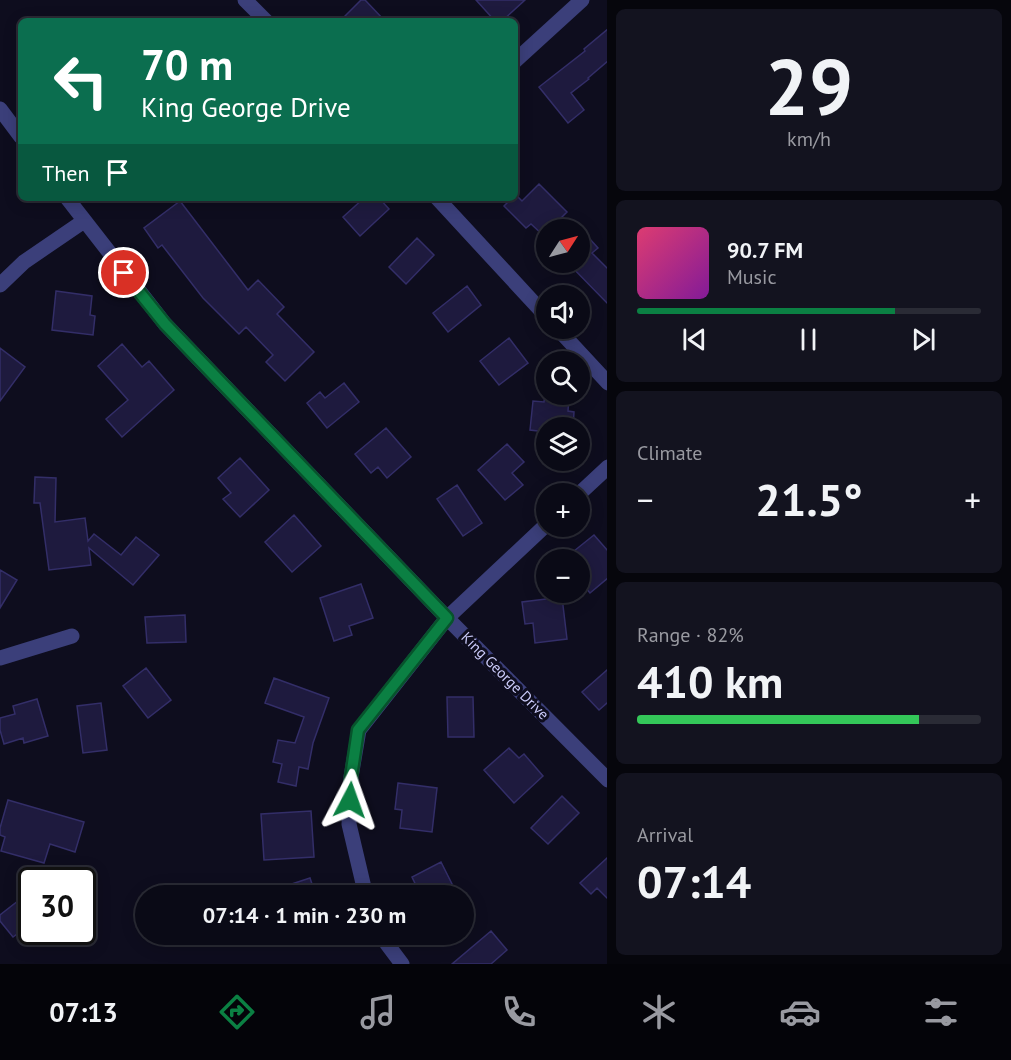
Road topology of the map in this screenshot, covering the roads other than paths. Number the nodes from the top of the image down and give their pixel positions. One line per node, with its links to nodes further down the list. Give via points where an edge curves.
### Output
1 (246, 0): 3 (street)
2 (582, 0): 4 (street)
3 (263, 18)
4 (518, 58)
5 (0, 109): 6 (street)
6 (18, 133)
7 (69, 201): 9 (street, King George Drive)
8 (440, 201): 11 (street)
9 (84, 221): 10 (street, via 24,262); 17 (street, King George Drive, via 165,324)
10 (0, 285)
11 (536, 305)
12 (567, 339): 13 (street)
13 (607, 381)
14 (607, 468): 15 (street)
15 (590, 484)
16 (536, 534): 17 (street)
17 (447, 618): 20 (street, King George Drive); 21 (street, via 358,730 349,824)
18 (72, 636): 19 (street)
19 (0, 658)
20 (607, 779)
21 (363, 885)
22 (388, 945): 23 (street)
23 (402, 964)

